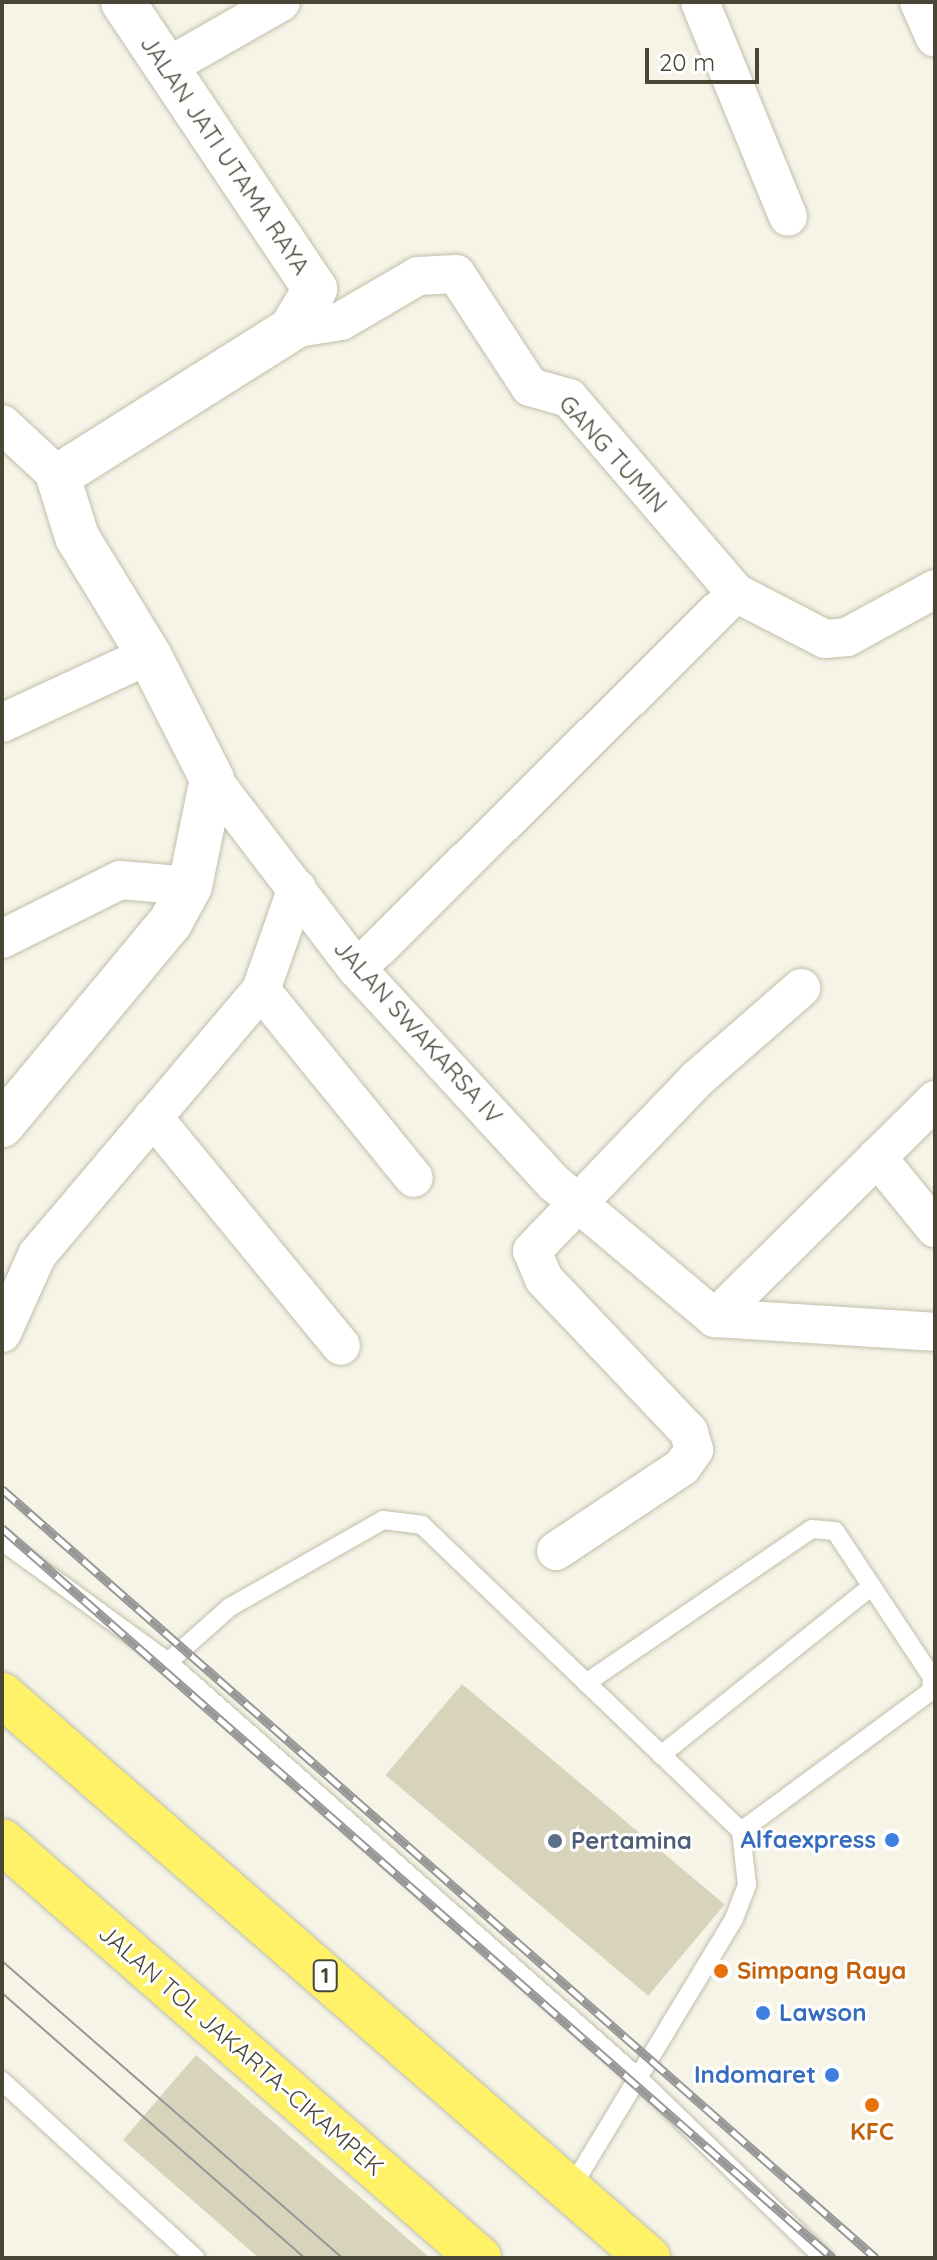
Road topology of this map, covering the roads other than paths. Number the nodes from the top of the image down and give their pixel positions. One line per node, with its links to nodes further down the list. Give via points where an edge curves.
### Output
1 (123, 2): 6 (street, JALAN JATI UTAMA RAYA)
2 (281, 2): 6 (street)
3 (700, 2): 7 (street)
4 (919, 2): 5 (street)
5 (935, 38)
6 (167, 67): 8 (street, JALAN JATI UTAMA RAYA, via 315,289)
7 (788, 217)
8 (291, 329): 10 (street, JALAN JATI UTAMA RAYA); 12 (street, GANG TUMIN, via 341,321 418,276 456,274 530,387 569,398)
9 (2, 424): 10 (street)
10 (58, 476): 13 (street, via 77,537)
11 (935, 589): 12 (street, via 847,637 825,639)
12 (736, 593): 19 (street)
13 (149, 655): 14 (street); 15 (street)
14 (2, 723)
15 (212, 779): 16 (street); 17 (street, JALAN SWAKARSA IV)
16 (190, 886): 18 (street, via 120,880); 24 (street, via 139,968)
17 (297, 888): 19 (street, JALAN SWAKARSA IV); 21 (street)
18 (2, 939)
19 (357, 969): 27 (street, JALAN SWAKARSA IV)
20 (801, 988): 27 (street)
21 (261, 990): 23 (street); 26 (street)
22 (935, 1100): 25 (street)
23 (153, 1117): 31 (street, via 37,1255); 32 (street)
24 (2, 1125)
25 (877, 1157): 28 (street); 29 (street)
26 (414, 1178)
27 (573, 1202): 29 (street, JALAN SWAKARSA IV); 34 (street, via 538,1240 535,1264 665,1403 689,1432 694,1450 682,1467)
28 (935, 1228)
29 (715, 1318): 30 (street)
30 (935, 1332)
31 (2, 1333)
32 (341, 1346)
33 (2, 1541): 36 (lane)
34 (556, 1551)
35 (872, 1586): 37 (lane, via 835,1531 820,1525); 39 (lane); 40 (lane, via 932,1677 931,1691)
36 (168, 1662): 37 (lane, via 230,1607 383,1520 406,1521 443,1541); 42 (lane)
37 (586, 1683): 39 (lane)
38 (2, 1695): 44 (highway, 1)
39 (661, 1755): 40 (lane)
40 (741, 1831): 42 (lane, via 747,1885 734,1919)
41 (2, 1841): 46 (highway, JALAN TOL JAKARTA–CIKAMPEK)
42 (634, 2074): 44 (lane); 48 (lane)
43 (2, 2081): 45 (lane)
44 (570, 2190): 47 (highway, 1)
45 (195, 2258)
46 (479, 2258)
47 (648, 2258)
48 (824, 2258)

